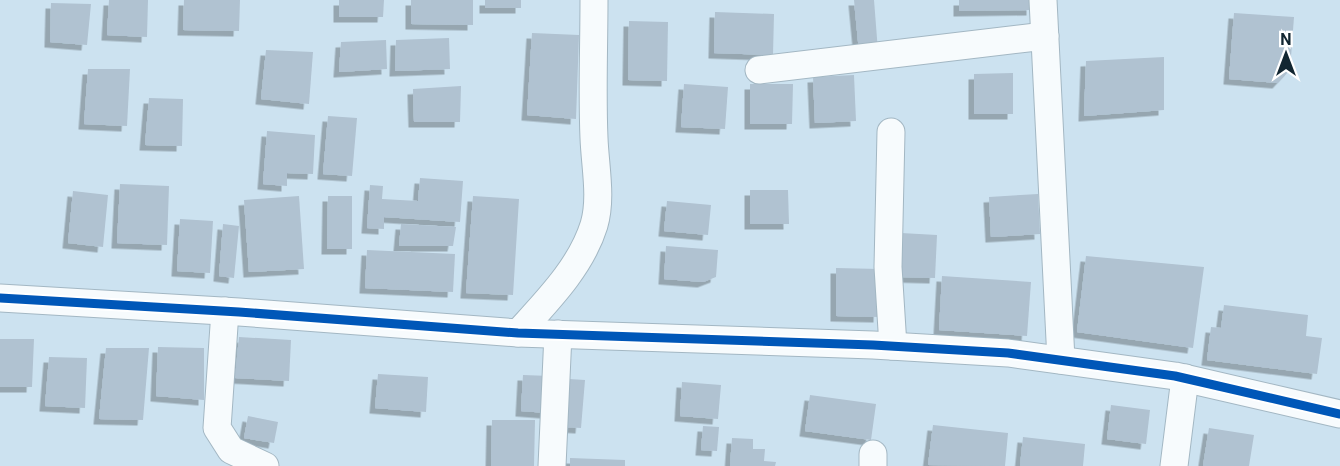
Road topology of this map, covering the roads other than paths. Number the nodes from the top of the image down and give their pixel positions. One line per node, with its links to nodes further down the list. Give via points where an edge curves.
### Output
1 (594, 0): 8 (street, via 594,224 580,257)
2 (1043, 0): 3 (street)
3 (1045, 36): 4 (street); 11 (street)
4 (759, 70)
5 (891, 132): 10 (street, via 888,267)
6 (0, 298): 7 (street)
7 (225, 311): 8 (street); 14 (street, via 217,428 231,450)
8 (518, 333): 9 (street)
9 (558, 334): 10 (street); 15 (street)
10 (893, 346): 11 (street)
11 (1061, 360): 12 (street)
12 (1185, 378): 13 (street); 16 (street)
13 (1340, 414)
14 (265, 466)
15 (552, 466)
16 (1174, 466)

